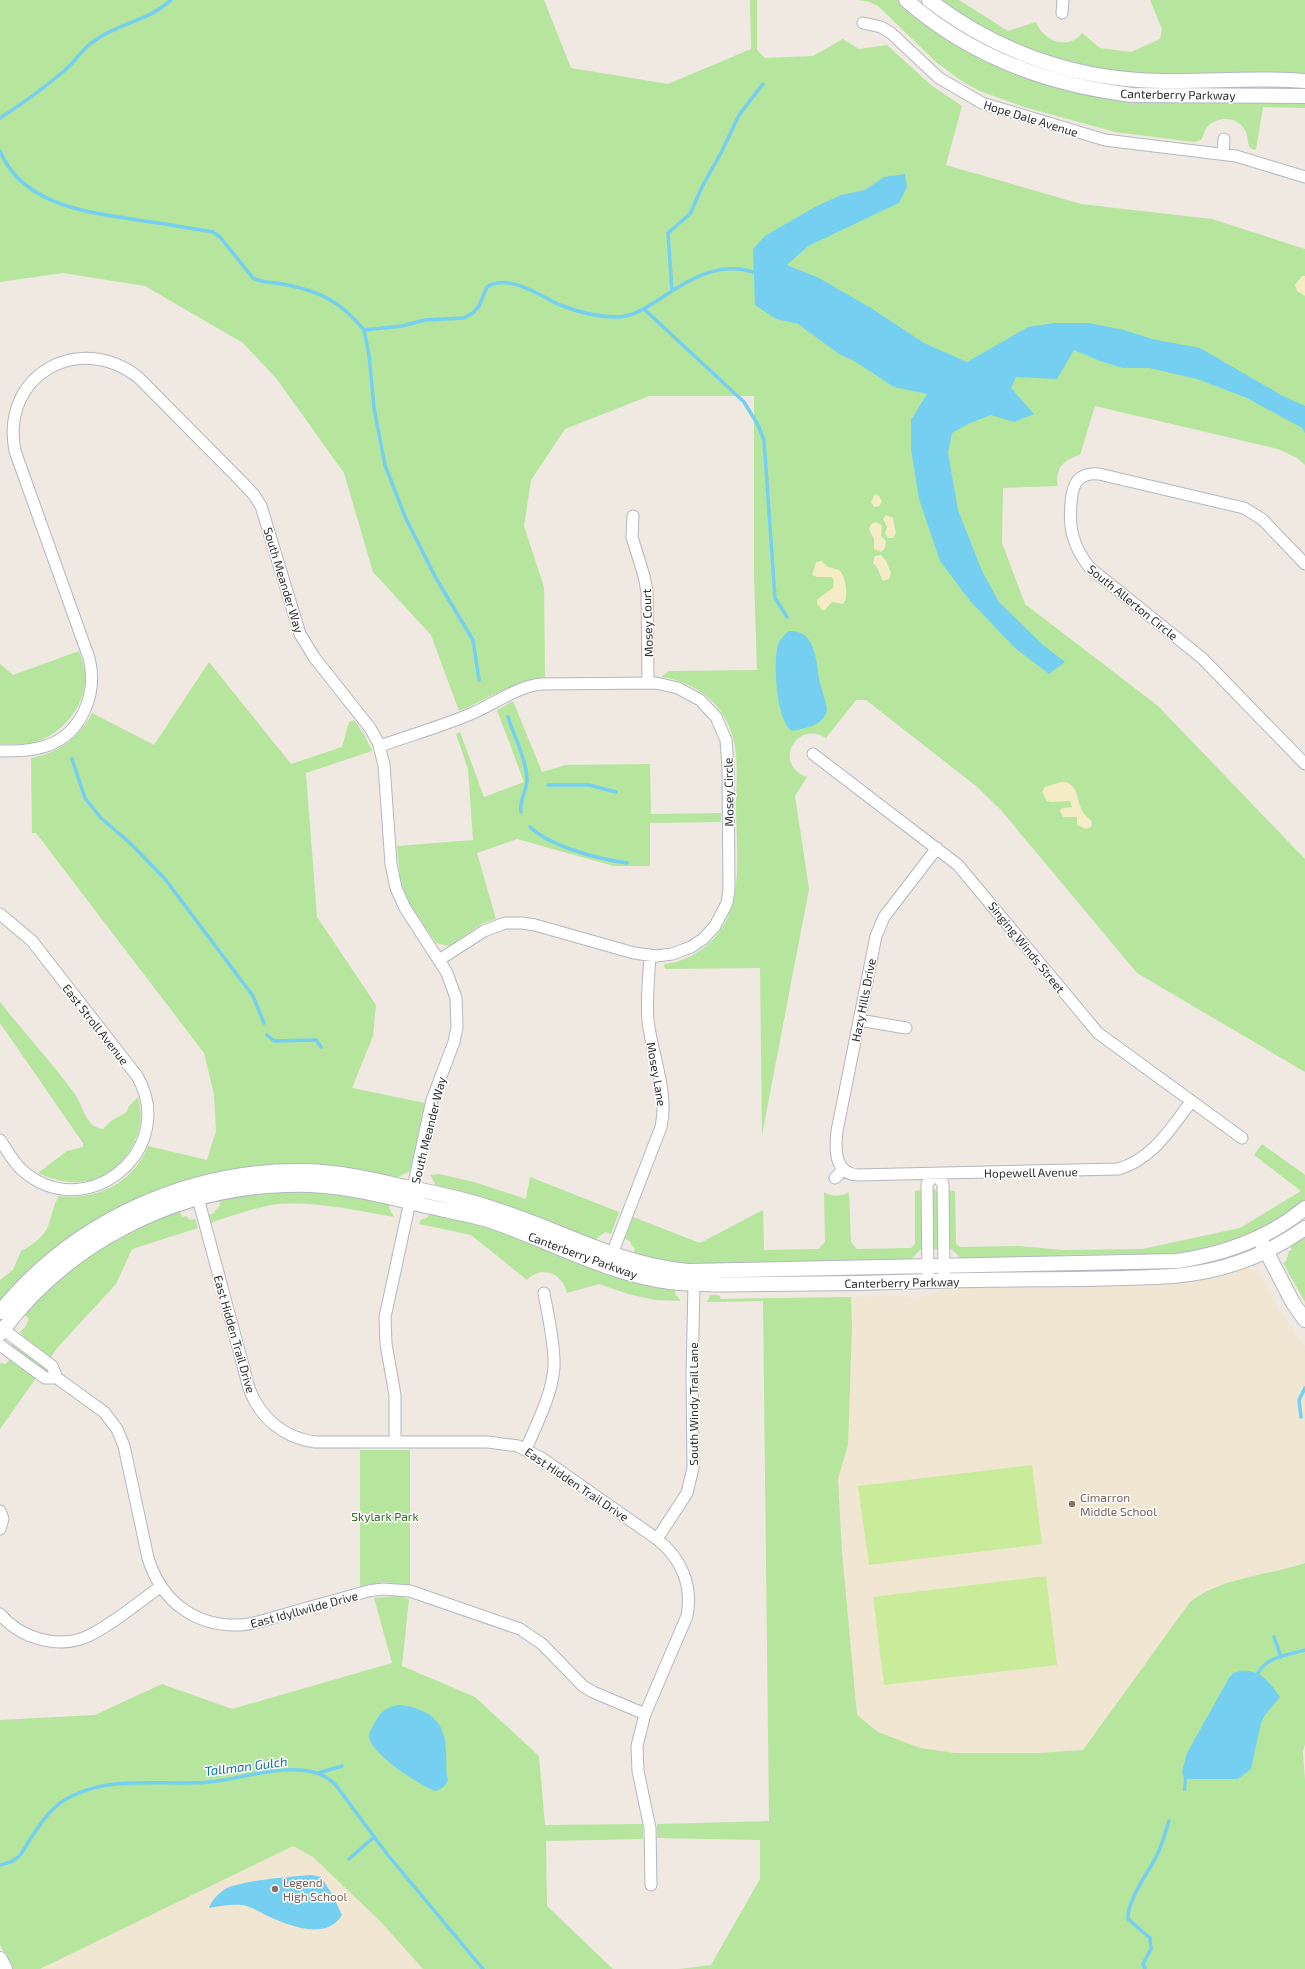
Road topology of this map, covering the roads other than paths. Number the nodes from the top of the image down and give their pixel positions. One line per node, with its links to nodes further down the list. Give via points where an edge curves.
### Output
1 (906, 0): 7 (street, Canterberry Parkway, via 940,26 982,52 1019,69 1069,85 1132,95)
2 (929, 0): 6 (street, Canterberry Parkway, via 963,24 1000,44 1042,61 1082,72 1145,80)
3 (1063, 0): 4 (street)
4 (1062, 13)
5 (863, 23): 9 (street, Hope Dale Avenue, via 881,27 892,33 935,74 982,104 1111,142)
6 (1305, 81)
7 (1305, 96)
8 (1224, 139): 9 (street)
9 (1223, 154): 10 (street, Hope Dale Avenue, via 1245,158)
10 (1305, 177)
11 (633, 516): 13 (street, Mosey Court, via 632,537 647,592)
12 (1305, 564): 17 (street, South Allerton Circle, via 1262,518 1244,508 1099,474 1085,475 1079,479 1075,487 1071,530 1079,552 1090,568 1202,658)
13 (648, 683): 14 (street, Mosey Circle, via 530,685 473,713); 20 (street, Mosey Circle, via 678,688 693,695 708,707 720,724 726,740 728,775 729,884 725,908 713,929 697,943 672,954)
14 (380, 746): 15 (street, South Meander Way, via 370,728 314,657 300,634 265,516 254,495 138,377 117,363 89,358 62,361 42,372 21,399 13,432 15,450 89,658 92,679 90,695 85,710 74,726 56,742 34,750); 21 (street, South Meander Way, via 384,765 391,864 396,888 405,908)
15 (0, 751)
16 (813, 754): 18 (street, Singing Winds Street)
17 (1305, 764)
18 (937, 848): 22 (street, Hazy Hills Drive, via 882,920 874,942); 24 (street, Singing Winds Street, via 965,872 1098,1033)
19 (0, 914): 26 (street, East Stroll Avenue, via 32,941 139,1080 148,1113 137,1153 125,1168 106,1182 87,1188 66,1189 45,1184 30,1176 14,1161)
20 (650, 956): 21 (street, Mosey Circle, via 534,925 511,923 484,931); 35 (street, Mosey Lane, via 648,1015 662,1093 663,1116)
21 (439, 960): 29 (street, South Meander Way, via 453,986 457,1026 454,1042 432,1100)
22 (859, 1020): 23 (street); 27 (street, Hazy Hills Drive, via 837,1131)
23 (906, 1028)
24 (1191, 1102): 25 (street, Singing Winds Street); 28 (street, Hopewell Avenue, via 1156,1147 1146,1156 1124,1167 1102,1171)
25 (1242, 1138)
26 (0, 1140)
27 (839, 1174): 28 (street, Hopewell Avenue)
28 (935, 1174): 36 (street, via 927,1184); 37 (street, via 943,1184)
29 (412, 1195): 30 (street, Canterberry Parkway, via 297,1184 247,1188); 35 (street, Canterberry Parkway, via 499,1210); 40 (street, Canterberry Parkway, via 485,1219 625,1273 654,1280); 42 (street, Canterberry Parkway, via 360,1177 305,1171 256,1173 185,1188 128,1210 81,1237 38,1271); 47 (street, South Meander Way, via 385,1317 386,1344 395,1395)
30 (198, 1198): 44 (street, Canterberry Parkway, via 138,1220 88,1249 46,1282); 47 (street, East Hidden Trail Drive, via 249,1388 265,1416 285,1433 309,1441)
31 (1305, 1208): 33 (street, Canterberry Parkway)
32 (1305, 1228): 34 (street, Canterberry Parkway)
33 (1259, 1238): 34 (street); 37 (street, Canterberry Parkway, via 1220,1252 1177,1261)
34 (1266, 1251): 39 (street, Canterberry Parkway, via 1222,1267 1173,1276); 43 (street, via 1293,1303)
35 (612, 1254): 36 (street, Canterberry Parkway, via 653,1266 688,1270)
36 (928, 1266): 37 (street, Canterberry Parkway); 38 (street)
37 (944, 1266): 39 (street)
38 (928, 1281): 39 (street, Canterberry Parkway); 40 (street, Canterberry Parkway)
39 (944, 1281)
40 (694, 1284): 51 (street, South Windy Trail Lane, via 693,1472 685,1496)
41 (544, 1293): 48 (street, via 554,1359 553,1371 547,1398)
42 (0, 1312)
43 (1305, 1320)
44 (1, 1330): 46 (street, East Idyllwilde Drive, via 52,1366)
45 (0, 1345): 46 (street, East Idyllwilde Drive, via 45,1378)
46 (57, 1378): 52 (street, East Idyllwilde Drive, via 104,1412 120,1434 148,1558)
47 (395, 1442): 48 (street, East Hidden Trail Drive, via 497,1443)
48 (526, 1449): 51 (street, East Hidden Trail Drive)
49 (0, 1511): 50 (street, via 3,1519)
50 (0, 1528)
51 (657, 1538): 54 (street, East Hidden Trail Drive, via 670,1550 682,1569 688,1588 689,1604 684,1626)
52 (160, 1587): 53 (street, via 92,1634 68,1642 34,1638 15,1628); 54 (street, East Idyllwilde Drive, via 189,1613 214,1623 230,1625 252,1624 368,1591 410,1591 520,1629 542,1644 583,1686 600,1696)
53 (0, 1614)
54 (645, 1714): 55 (street, East Hidden Trail Drive, via 639,1732 637,1759 650,1828)
55 (651, 1885)
56 (0, 1959): 57 (street)
57 (5, 1969)

